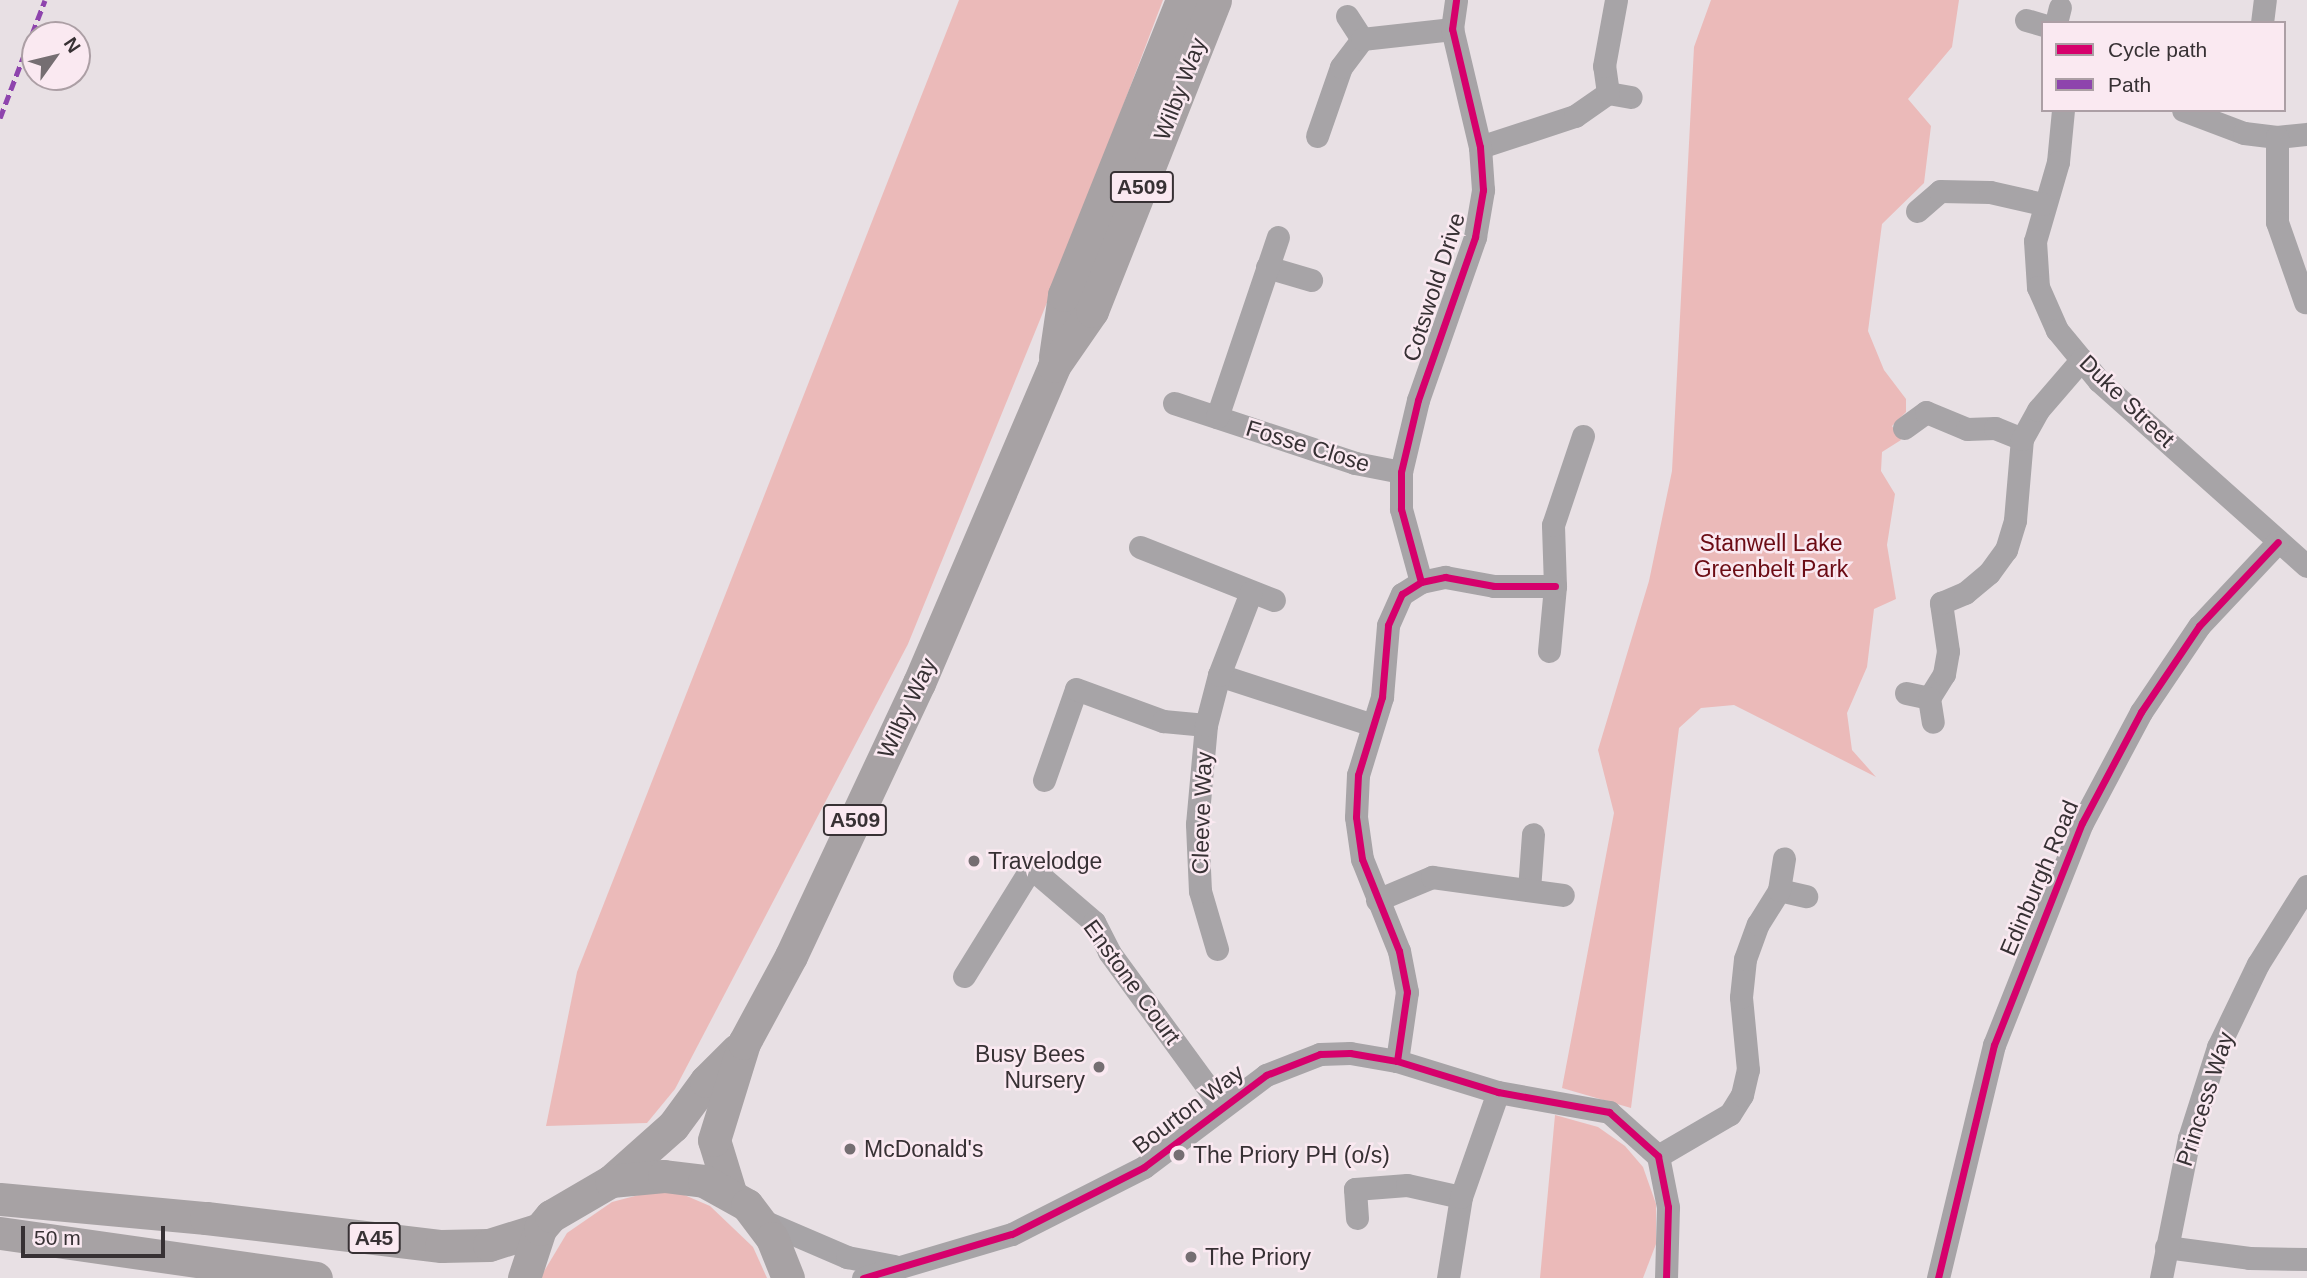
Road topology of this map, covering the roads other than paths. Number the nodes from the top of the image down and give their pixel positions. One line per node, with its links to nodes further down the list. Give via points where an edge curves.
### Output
1 (1182, 0): 26 (highway, Wilby Way / A509, via 1064,295)
2 (1215, 0): 26 (highway, Wilby Way / A509, via 1092,311)
3 (1456, 0): 8 (street, Cotswold Drive)
4 (1616, 0): 10 (street, via 1604,66)
5 (2265, 0): 7 (street)
6 (1347, 16): 9 (street)
7 (2262, 21)
8 (1452, 29): 9 (street); 18 (street, Cotswold Drive)
9 (1362, 39): 16 (street, via 1341,67)
10 (1608, 93): 11 (street); 18 (street, via 1575,116)
11 (1631, 97)
12 (2063, 112): 19 (street, Duke Street, via 2058,162)
13 (2195, 112): 14 (street)
14 (2212, 115): 17 (street, via 2244,133)
15 (2307, 134): 17 (street)
16 (1317, 136)
17 (2277, 137): 24 (street, via 2277,222)
18 (1480, 147): 32 (street, Cotswold Drive, via 1483,190 1475,237 1418,400)
19 (2043, 204): 20 (street, via 1935,182); 25 (street, Duke Street, via 2035,241 2038,287 2057,330)
20 (1917, 211)
21 (1278, 237): 22 (street, Fosse Close)
22 (1267, 267): 23 (street); 28 (street, Fosse Close)
23 (1311, 280)
24 (2305, 302)
25 (2082, 359): 31 (street, via 2038,410); 33 (street, Duke Street, via 2099,381)
26 (1054, 366): 58 (highway, Wilby Way / A509, via 919,683 791,956)
27 (1174, 403): 28 (street, Fosse Close)
28 (1217, 418): 32 (street, Fosse Close, via 1354,463)
29 (1904, 428): 31 (street, via 1921,404 1967,429 1995,428)
30 (1583, 436): 37 (street, via 1553,524)
31 (2022, 439): 43 (street, via 2014,520 2006,550 1989,573 1965,593 1931,605 1948,651 1944,674)
32 (1401, 472): 36 (street, Cotswold Drive, via 1401,509)
33 (2278, 542): 35 (street, Duke Street); 80 (street, Edinburgh Road, via 2199,626 2141,712 2081,822 1994,1045)
34 (1140, 547): 38 (street)
35 (2307, 566)
36 (1421, 582): 37 (street, via 1445,577 1494,586); 45 (street, via 1402,594 1388,625 1382,698)
37 (1555, 586): 40 (street)
38 (1251, 592): 39 (street); 41 (street, Cleeve Way)
39 (1274, 600)
40 (1549, 650)
41 (1219, 675): 45 (street); 46 (street, Cleeve Way)
42 (1906, 693): 43 (street)
43 (1929, 698): 44 (street)
44 (1933, 722)
45 (1370, 724): 55 (street, via 1357,775 1356,817 1362,859)
46 (1206, 725): 47 (street, via 1163,721 1076,689); 56 (street, Cleeve Way, via 1197,824 1199,877)
47 (1044, 780)
48 (1533, 834): 51 (street)
49 (1784, 858): 52 (street)
50 (2307, 886): 71 (street, Princess Way, via 2258,964 2218,1047 2189,1138)
51 (1529, 890): 53 (street); 55 (street, via 1432,877)
52 (1779, 890): 54 (street); 62 (street, via 1758,924 1745,959 1741,997 1748,1070 1742,1095 1730,1114)
53 (1563, 894)
54 (1806, 896)
55 (1377, 900): 59 (street, via 1399,951 1406,992)
56 (1217, 949)
57 (964, 976): 61 (street, Enstone Court, via 1031,868 1094,922 1109,952)
58 (744, 1043): 63 (highway, Wilby Way / A509, via 706,1081 673,1126); 64 (highway, Wilby Way / A509, via 714,1140)
59 (1397, 1060): 60 (street, Bourton Way); 61 (street, Bourton Way, via 1320,1054 1266,1075)
60 (1499, 1092): 62 (street, Bourton Way, via 1609,1112); 65 (street)
61 (1222, 1107): 73 (street, Bourton Way, via 1144,1167 1071,1206 980,1246)
62 (1658, 1156): 79 (street, via 1668,1207)
63 (611, 1181): 64 (highway, via 682,1177); 69 (highway, via 579,1197)
64 (730, 1192): 68 (highway)
65 (1461, 1197): 67 (street, via 1407,1185 1355,1189); 78 (street)
66 (0, 1199): 69 (highway, A45, via 206,1217 441,1246 489,1245)
67 (1357, 1219)
68 (761, 1220): 73 (street, Bourton Way, via 847,1257); 76 (highway)
69 (540, 1229): 75 (highway)
70 (0, 1233): 74 (highway)
71 (2166, 1247): 72 (street, via 2249,1258); 81 (street, Princess Way)
72 (2307, 1259)
73 (897, 1266): 77 (street, Bourton Way)
74 (316, 1278)
75 (524, 1278)
76 (788, 1278)
77 (863, 1278)
78 (1448, 1278)
79 (1666, 1278)
80 (1938, 1278)
81 (2161, 1278)

